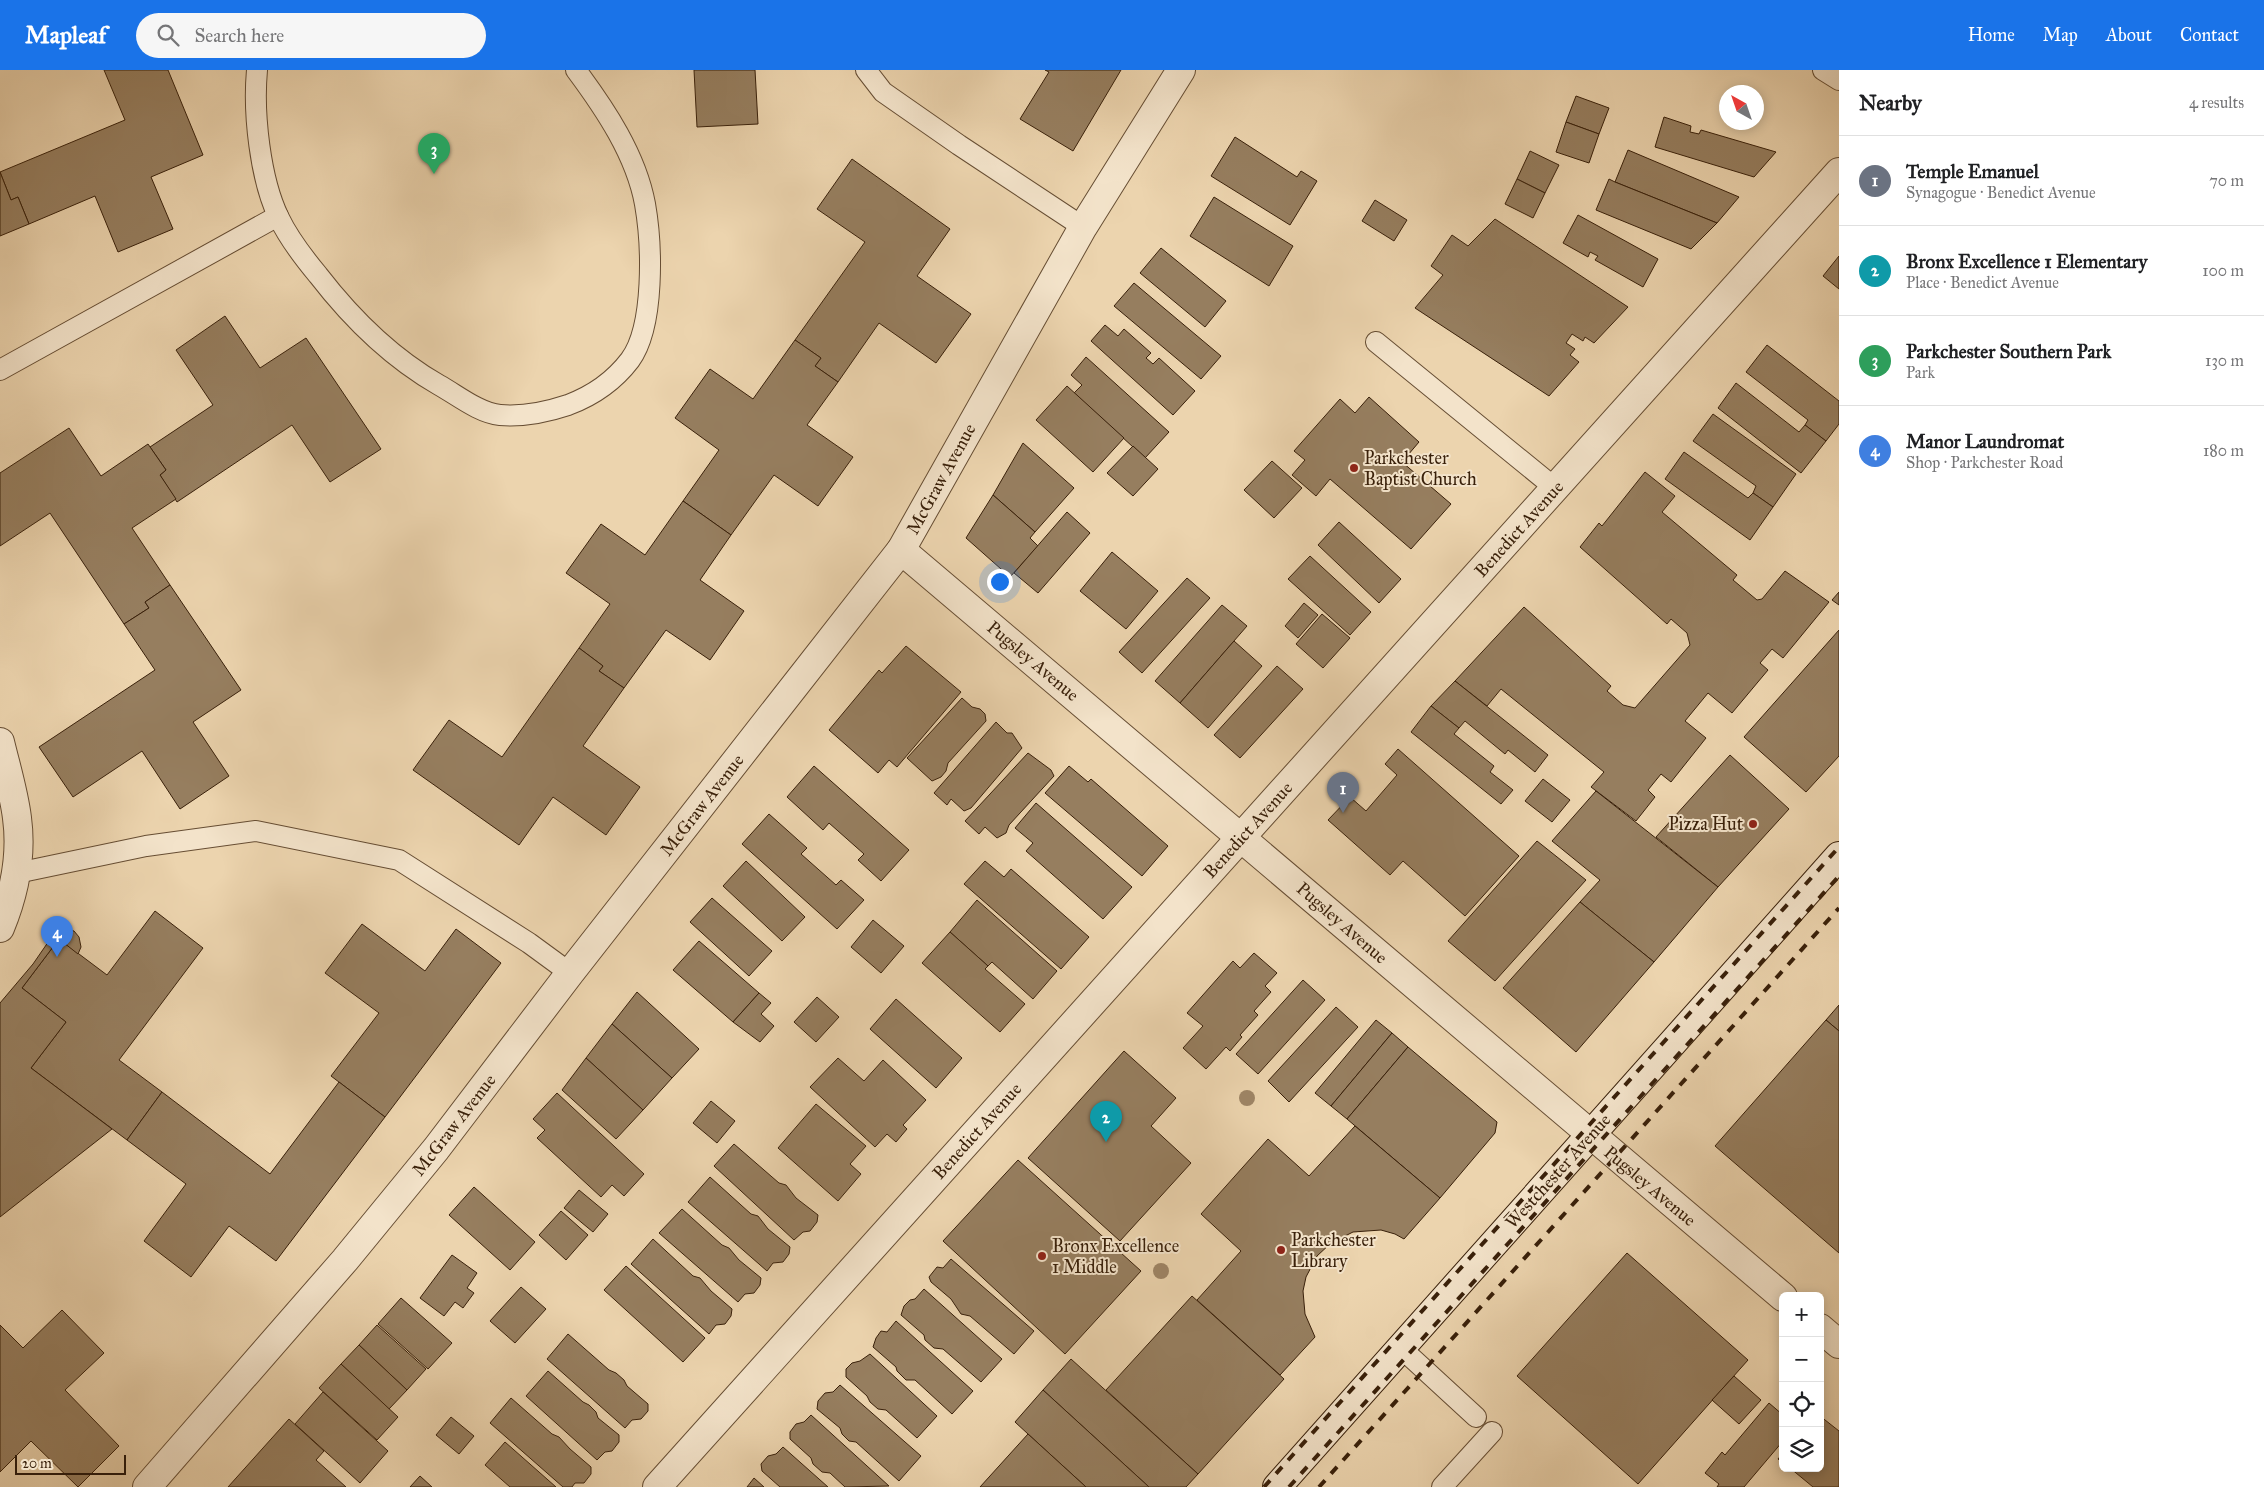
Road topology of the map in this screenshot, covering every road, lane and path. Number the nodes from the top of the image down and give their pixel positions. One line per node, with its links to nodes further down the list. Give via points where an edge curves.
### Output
1 (256, 70): 8 (lane, via 255,107 262,167)
2 (576, 70): 8 (lane, via 614,126 632,165 645,202 652,266 644,328 631,359 607,384 584,399 528,415 500,415 485,411 424,376 381,345 342,305 295,246)
3 (866, 70): 9 (lane, via 883,92)
4 (1181, 70): 9 (street, McGraw Avenue)
5 (1823, 70): 6 (lane)
6 (1839, 80)
7 (1839, 172): 12 (street, Benedict Avenue)
8 (278, 216): 11 (lane)
9 (1083, 227): 13 (street, McGraw Avenue)
10 (1376, 342): 12 (lane)
11 (0, 370)
12 (1555, 488): 15 (street, Benedict Avenue)
13 (902, 550): 15 (street, Pugsley Avenue); 19 (street, McGraw Avenue)
14 (0, 742): 17 (street, via 17,819)
15 (1241, 837): 20 (street, Pugsley Avenue); 26 (street, Benedict Avenue)
16 (1839, 856): 20 (street, Westchester Avenue)
17 (17, 873): 18 (street); 19 (lane, via 146,846 256,831 399,860)
18 (0, 928)
19 (570, 973): 25 (street, McGraw Avenue, via 389,1208)
20 (1590, 1136): 21 (street, Pugsley Avenue); 22 (street, Westchester Avenue)
21 (1779, 1294)
22 (1401, 1348): 23 (lane); 27 (street, Westchester Avenue)
23 (1476, 1417)
24 (1492, 1432): 28 (lane)
25 (147, 1487)
26 (657, 1487)
27 (1277, 1487)
28 (1442, 1487)

